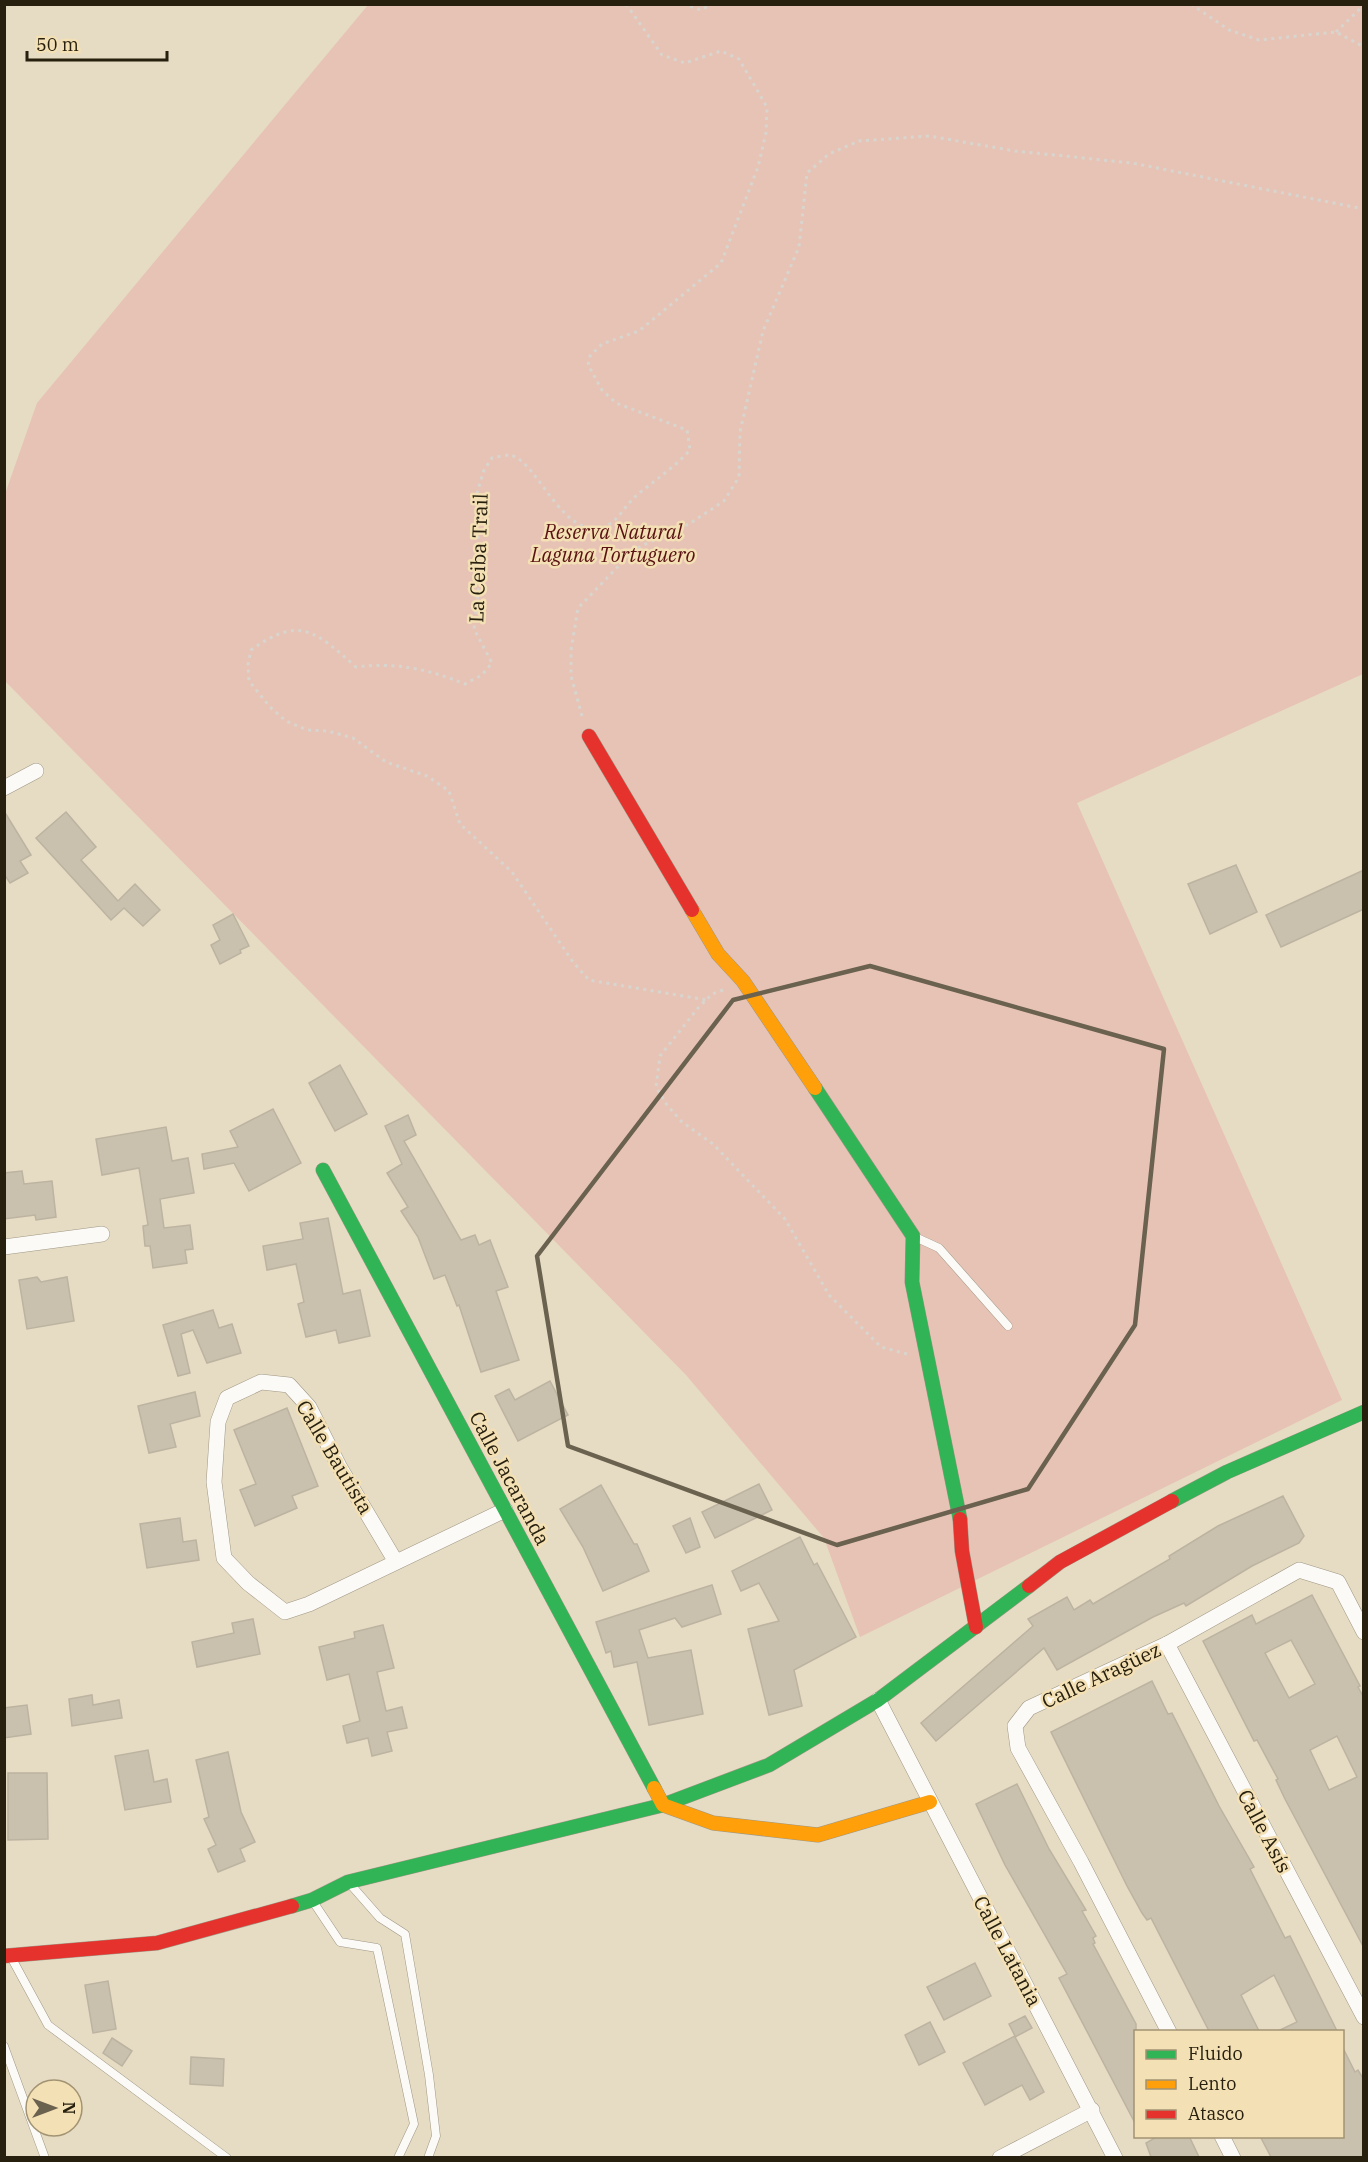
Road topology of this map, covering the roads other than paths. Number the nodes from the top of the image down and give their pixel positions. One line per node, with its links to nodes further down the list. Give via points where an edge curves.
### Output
1 (589, 736): 6 (street, via 718,954 743,981)
2 (36, 771): 3 (street)
3 (4, 788)
4 (323, 1170): 10 (street, Calle Jacaranda)
5 (102, 1234): 7 (street)
6 (913, 1236): 8 (lane, via 939,1248); 12 (street, via 912,1282 960,1520)
7 (4, 1247)
8 (1008, 1326)
9 (1364, 1412): 12 (street, via 1227,1472 1126,1525 1060,1562)
10 (505, 1510): 11 (street, Calle Bautista); 17 (street, Calle Jacaranda)
11 (396, 1562): 11 (street, Calle Bautista, via 285,1612 248,1583 224,1558 214,1482 218,1422 227,1398 261,1382 289,1385 309,1407)
12 (976, 1627): 15 (street)
13 (1364, 1632): 14 (street, Calle Aragüez, via 1338,1582 1299,1570)
14 (1167, 1644): 21 (street, Calle Asís); 22 (street, Calle Aragüez, via 1029,1708 1015,1726 1018,1749 1082,1862)
15 (878, 1700): 16 (street, Calle Latania); 17 (street, via 769,1765)
16 (930, 1802): 17 (street, via 818,1835 713,1823); 24 (street, Calle Latania)
17 (663, 1805): 18 (street)
18 (348, 1882): 19 (street); 29 (lane, via 380,1918 405,1934 436,2136)
19 (312, 1900): 20 (street, via 157,1943); 28 (lane, via 340,1942 377,1948 414,2124)
20 (7, 1956): 27 (lane, via 48,2025)
21 (1364, 2017)
22 (1168, 2030)
23 (4, 2046): 26 (lane)
24 (1092, 2110): 30 (street); 31 (street, Calle Latania)
25 (1223, 2138): 32 (street)
26 (45, 2157)
27 (226, 2157)
28 (398, 2157)
29 (428, 2157)
30 (1000, 2157)
31 (1115, 2157)
32 (1233, 2157)

